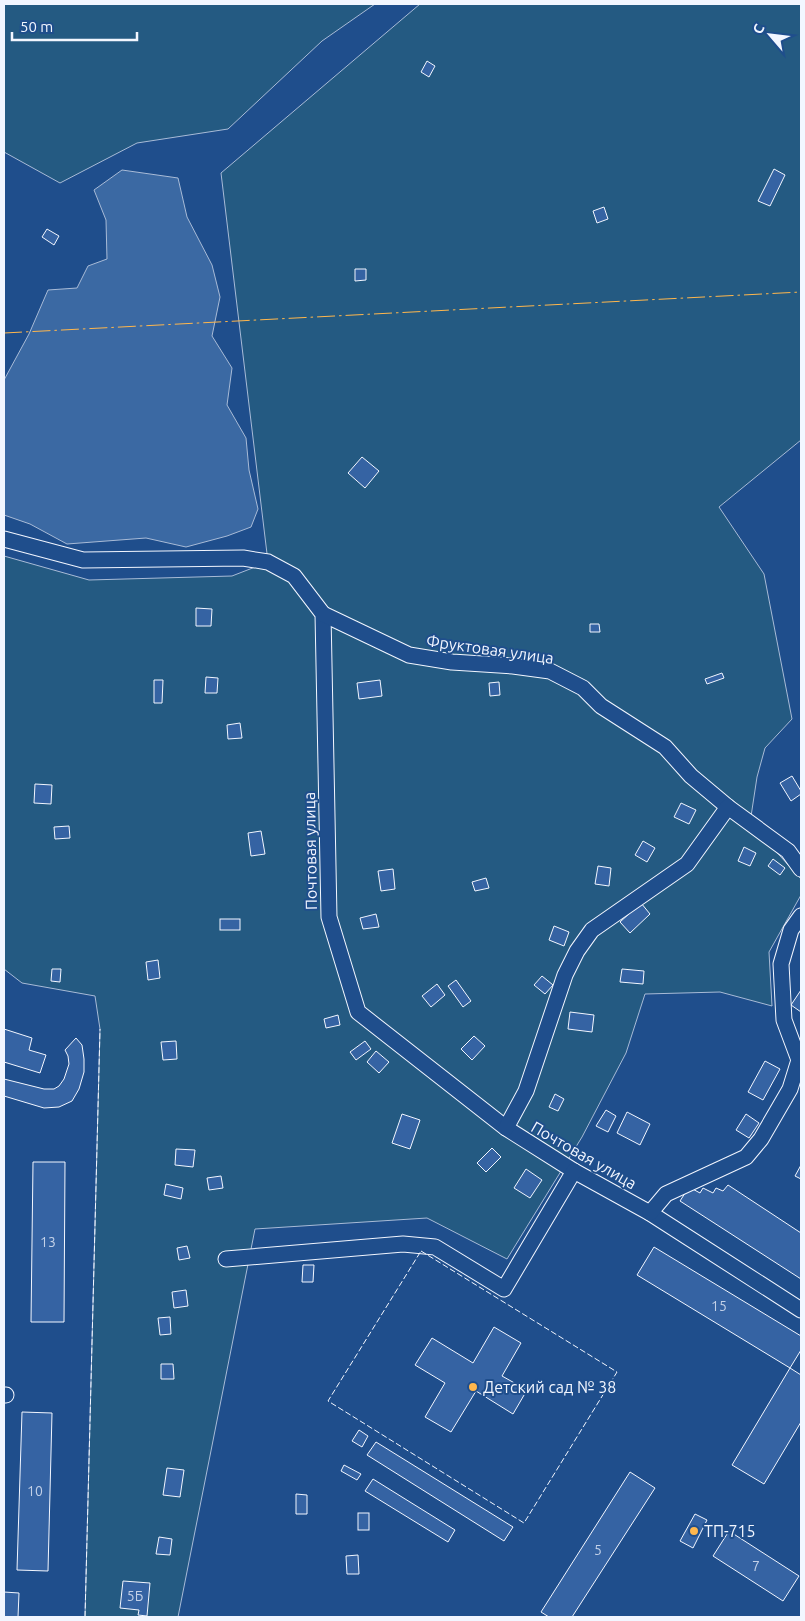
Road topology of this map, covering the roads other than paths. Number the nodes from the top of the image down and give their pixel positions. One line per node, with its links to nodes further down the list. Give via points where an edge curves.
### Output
1 (4, 539): 2 (street, via 83,560 243,558 268,562 294,576)
2 (323, 614): 3 (street, Фруктовая улица, via 409,655 550,671 583,688 601,706 665,746 690,776); 6 (street, Почтовая улица, via 329,917 358,1012)
3 (728, 807): 4 (street, Фруктовая улица, via 788,851); 6 (street, via 686,864 592,930 576,951 526,1091)
4 (801, 870)
5 (801, 916): 8 (street, via 791,930 781,964 784,1020 799,1060 790,1089 761,1139 746,1157 666,1194)
6 (506, 1128): 7 (street, Почтовая улица)
7 (574, 1171): 8 (street, Почтовая улица); 9 (street, via 504,1289 435,1248 404,1244)
8 (650, 1213): 10 (street, Почтовая улица)
9 (226, 1259)
10 (801, 1310)

